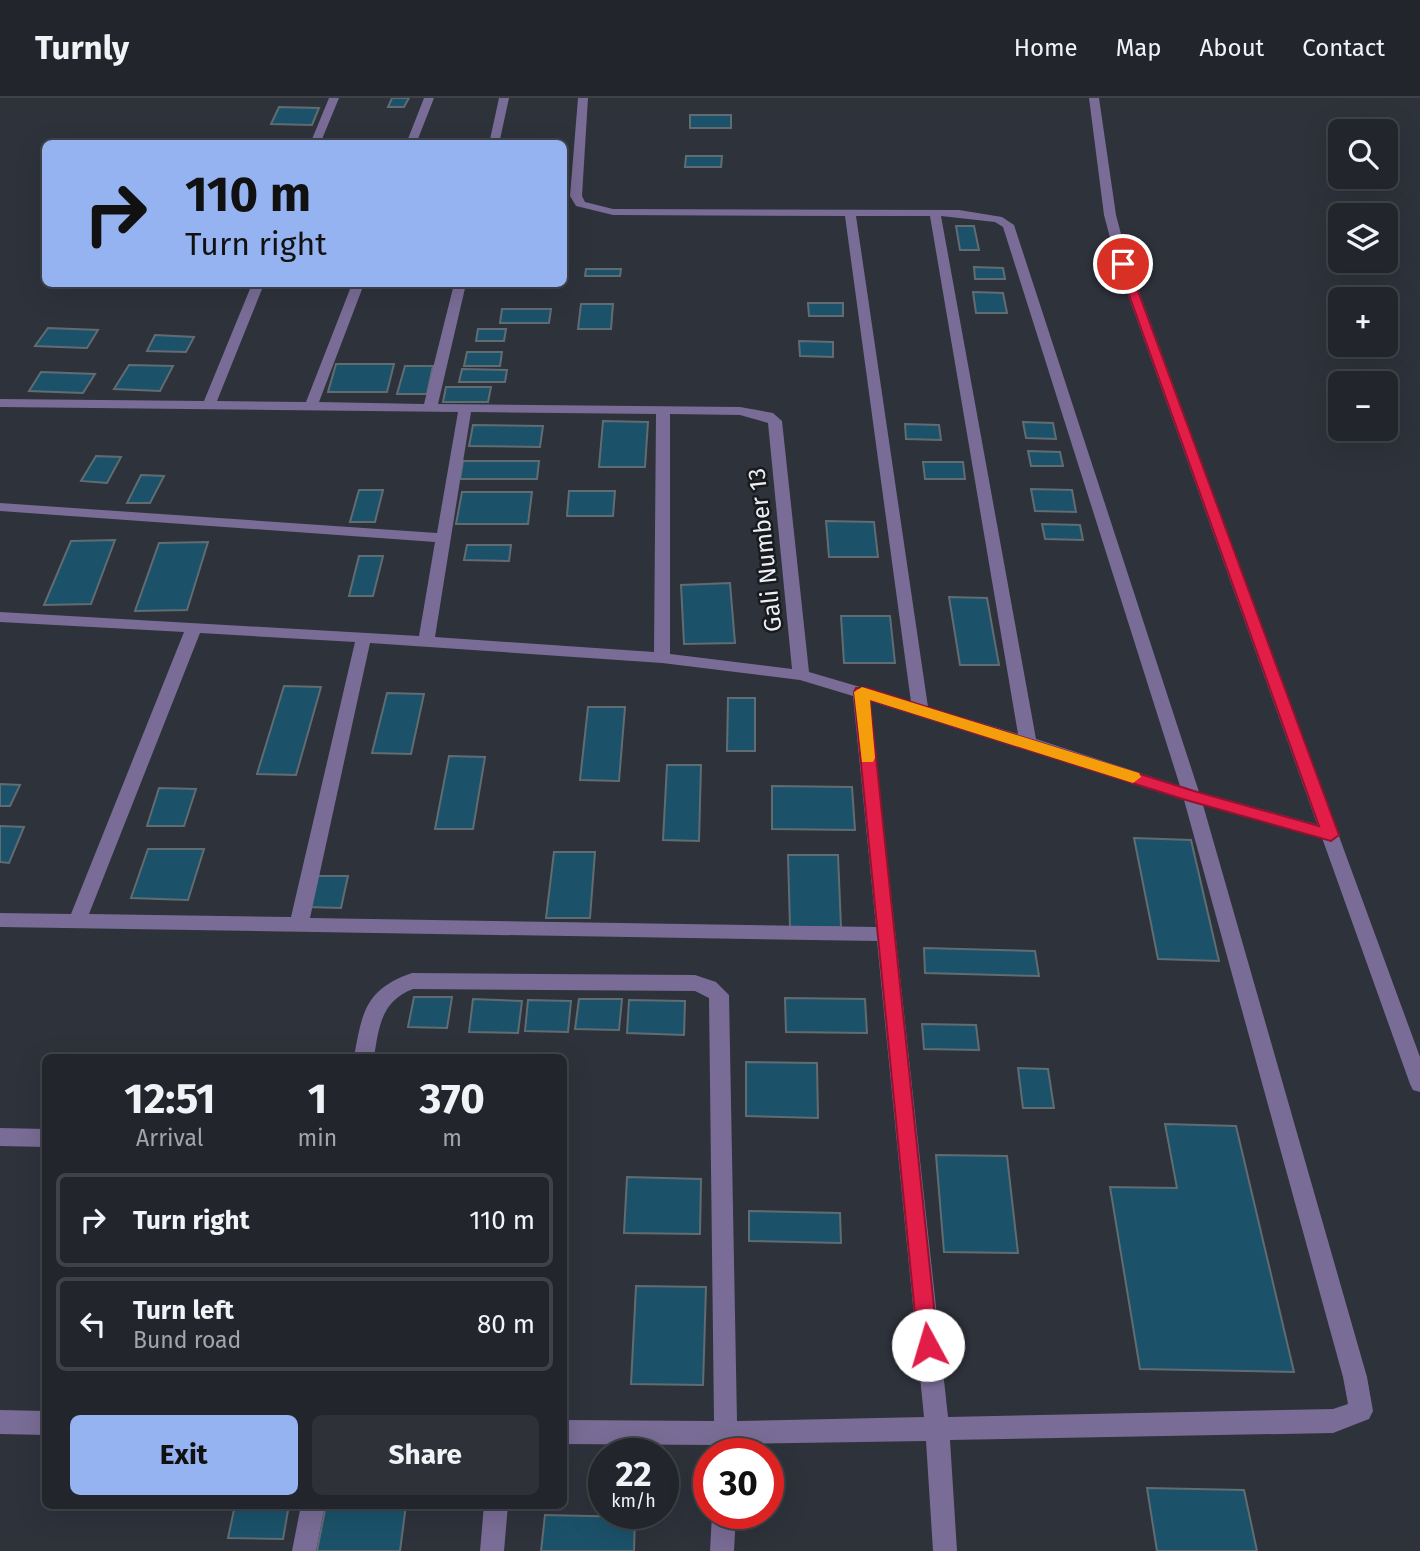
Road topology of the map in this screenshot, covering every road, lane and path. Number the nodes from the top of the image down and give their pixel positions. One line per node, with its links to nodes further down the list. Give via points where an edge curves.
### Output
1 (334, 98): 6 (street)
2 (429, 98): 7 (street)
3 (505, 98): 8 (street)
4 (583, 98): 9 (street, via 576,196 580,204 613,212)
5 (1094, 98): 32 (street, via 1110,215 1123,264)
6 (317, 140)
7 (413, 140)
8 (495, 140)
9 (850, 213): 10 (street); 29 (street)
10 (935, 213): 30 (street); 31 (street, via 979,214 1008,225)
11 (257, 287): 15 (street)
12 (357, 287): 16 (street)
13 (459, 287): 17 (street)
14 (0, 403): 15 (street)
15 (209, 405): 16 (street)
16 (311, 406): 17 (street)
17 (430, 408): 18 (street)
18 (465, 408): 19 (street); 21 (street)
19 (663, 410): 26 (street); 27 (street, Gali Number 13, via 755,412 775,421)
20 (0, 507): 21 (street)
21 (443, 538): 25 (street)
22 (0, 617): 23 (street)
23 (194, 628): 24 (street); 34 (street)
24 (364, 637): 25 (street); 35 (street)
25 (426, 641): 26 (street)
26 (662, 658): 27 (street)
27 (801, 675): 28 (street)
28 (862, 692): 29 (street); 36 (street)
29 (920, 711): 30 (street)
30 (1028, 743): 31 (street)
31 (1192, 796): 32 (street); 43 (street, via 1361,1411 1333,1421)
32 (1331, 835): 38 (street)
33 (0, 920): 34 (street)
34 (77, 921): 35 (street)
35 (299, 924): 36 (street)
36 (884, 934): 43 (street)
37 (365, 1054): 45 (street, via 373,1010 383,995 412,981 695,983 719,995)
38 (1420, 1084)
39 (0, 1137): 40 (street)
40 (42, 1138)
41 (0, 1422): 42 (street)
42 (42, 1423)
43 (937, 1428): 46 (street); 54 (street)
44 (567, 1433): 47 (street)
45 (726, 1438)
46 (784, 1440)
47 (693, 1442)
48 (312, 1509): 51 (street)
49 (496, 1509): 52 (street)
50 (723, 1529): 53 (street)
51 (304, 1551)
52 (492, 1551)
53 (722, 1551)
54 (945, 1551)

